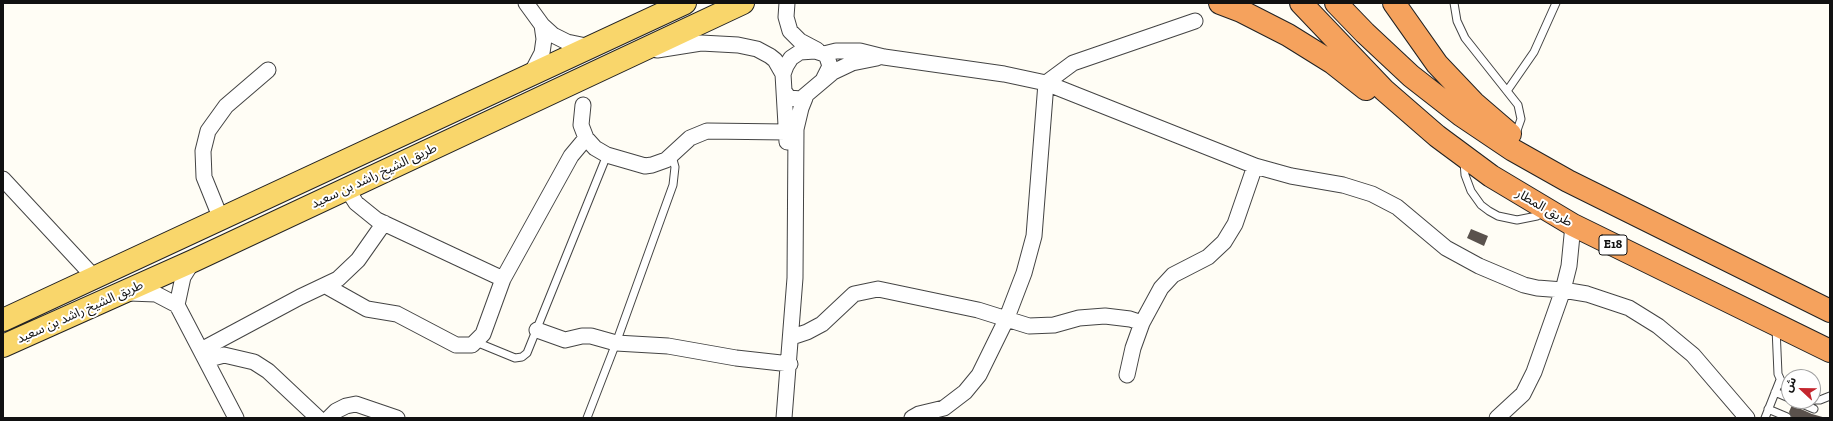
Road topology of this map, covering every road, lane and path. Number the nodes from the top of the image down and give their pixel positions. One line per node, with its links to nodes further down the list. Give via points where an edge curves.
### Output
1 (526, 3): 12 (street)
2 (685, 3): 13 (main road, طريق الشيخ راشد بن سعيد)
3 (743, 3): 15 (main road, طريق الشيخ راشد بن سعيد)
4 (787, 3): 14 (street, via 786,17 790,31 800,41)
5 (1220, 3): 26 (highway, via 1288,35 1381,98)
6 (1301, 3): 26 (highway, طريق المطار / E18, via 1359,66)
7 (1336, 3): 35 (highway, via 1388,55 1442,100 1506,146)
8 (1394, 3): 29 (highway, via 1421,43 1455,84)
9 (1454, 3): 23 (lane, via 1457,21 1465,38)
10 (1556, 3): 23 (lane, via 1534,52)
11 (1196, 21): 21 (street, via 1073,63)
12 (542, 24): 13 (street, via 560,39); 19 (street, via 542,53)
13 (591, 47): 19 (main road, طريق الشيخ راشد بن سعيد)
14 (822, 53): 16 (street, via 860,51); 18 (street, via 805,50 795,54); 20 (street, via 827,57 830,66)
15 (634, 54): 18 (street, via 701,43 738,45 758,49 770,56); 36 (main road, طريق الشيخ راشد بن سعيد)
16 (884, 57): 20 (street, via 852,63); 21 (street, via 1004,74)
17 (268, 70): 39 (street, via 226,106 208,131 203,151 204,177)
18 (783, 74): 22 (street)
19 (529, 76): 39 (main road, طريق الشيخ راشد بن سعيد)
20 (824, 78): 24 (street)
21 (1046, 83): 33 (street); 51 (street, via 1034,236 1024,273)
22 (784, 91): 24 (street, via 793,99); 27 (street)
23 (1507, 91): 29 (lane, via 1520,112 1520,125)
24 (805, 98): 37 (street, via 796,129)
25 (583, 105): 28 (street, via 581,125)
26 (1410, 114): 32 (highway, طريق المطار / E18)
27 (786, 132): 31 (street, via 707,131 690,138); 37 (street)
28 (586, 138): 30 (street); 44 (street, via 571,156)
29 (1514, 138): 35 (highway)
30 (606, 155): 31 (street, via 645,166 659,163); 54 (lane)
31 (672, 156): 57 (lane, via 675,167 672,185)
32 (1465, 157): 38 (highway, طريق المطار / E18); 38 (lane, via 1465,175 1471,192 1489,211 1498,216 1517,220 1536,216)
33 (1256, 166): 46 (street, via 1372,194 1397,207 1441,244 1479,266 1524,285); 52 (street, via 1230,234 1208,257 1181,270 1167,281)
34 (3, 179): 43 (street)
35 (1568, 181): 49 (highway)
36 (347, 189): 40 (street, via 363,209); 42 (main road, طريق الشيخ راشد بن سعيد)
37 (794, 194): 55 (street, via 796,250)
38 (1546, 210): 41 (highway, طريق المطار / E18)
39 (221, 219): 43 (main road, طريق الشيخ راشد بن سعيد)
40 (384, 223): 44 (street); 45 (street, via 358,260 343,275)
41 (1573, 225): 46 (street); 53 (highway, طريق المطار / E18)
42 (193, 261): 47 (main road, طريق الشيخ راشد بن سعيد); 48 (street, via 184,277)
43 (94, 278): 50 (main road, طريق الشيخ راشد بن سعيد)
44 (504, 279): 56 (street, via 485,329)
45 (326, 286): 56 (street, via 366,309 397,314 456,345 466,346); 60 (street, via 304,295)
46 (1564, 290): 75 (street, via 1534,372 1523,394); 76 (street, via 1586,294 1629,308 1658,326 1693,356)
47 (123, 293): 48 (street, via 156,294); 58 (main road, طريق الشيخ راشد بن سعيد)
48 (177, 305): 60 (street)
49 (1830, 311)
50 (3, 320)
51 (1006, 320): 52 (street, via 1042,327 1092,316 1118,317); 55 (street, via 978,310 886,289 870,289 847,299 815,329); 74 (street, via 979,375 965,392 944,408 918,414)
52 (1142, 322): 62 (street)
53 (1776, 324): 59 (highway, طريق المطار / E18); 63 (lane)
54 (537, 330): 56 (lane, via 527,353 518,358 486,348); 57 (street, via 561,339 591,336)
55 (792, 337): 61 (street)
56 (476, 342)
57 (616, 343): 61 (street, via 668,346); 72 (lane)
58 (3, 346)
59 (1830, 351)
60 (203, 355): 68 (street); 69 (street, via 224,355 254,362 268,371)
61 (790, 364): 73 (street)
62 (1127, 375)
63 (1780, 380): 64 (lane)
64 (1775, 392): 65 (lane); 66 (lane)
65 (1781, 395)
66 (1768, 409): 67 (lane); 77 (lane)
67 (1787, 417)
68 (236, 418)
69 (318, 418)
70 (329, 418): 71 (street, via 336,411 356,404)
71 (397, 418)
72 (587, 418)
73 (784, 418)
74 (912, 418)
75 (1497, 418)
76 (1747, 418)
77 (1765, 418)

